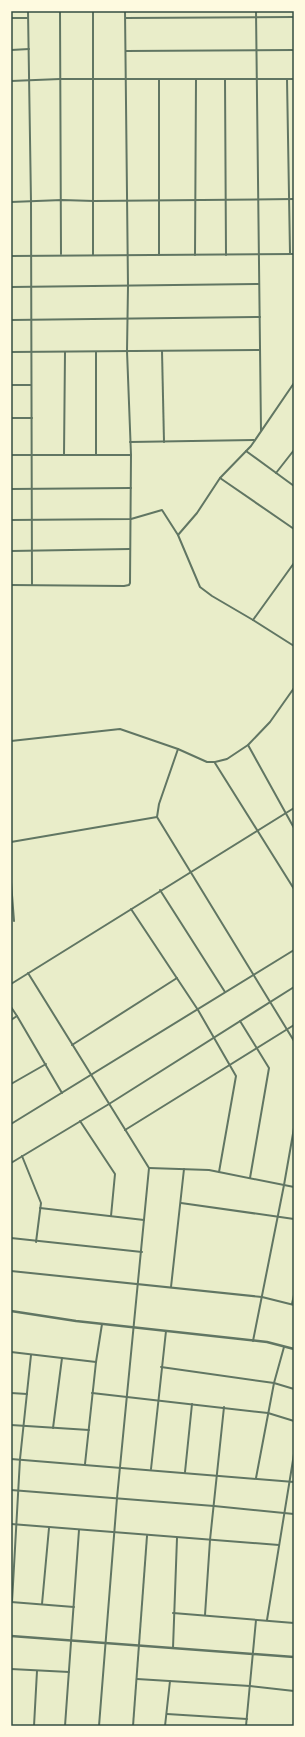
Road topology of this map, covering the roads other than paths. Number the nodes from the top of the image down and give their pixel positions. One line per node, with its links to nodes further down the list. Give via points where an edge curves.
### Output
1 (28, 11): 8 (street)
2 (60, 11): 16 (street)
3 (93, 11): 21 (street)
4 (125, 11): 9 (street)
5 (256, 11): 10 (street)
6 (294, 17): 10 (street)
7 (11, 18): 8 (street)
8 (28, 18): 11 (street)
9 (126, 18): 10 (street); 15 (street)
10 (256, 18): 13 (street)
11 (29, 49): 12 (street); 26 (street)
12 (11, 50)
13 (256, 50): 14 (street); 15 (street); 18 (street)
14 (294, 50)
15 (126, 51): 22 (street)
16 (60, 79): 21 (street); 26 (street); 29 (street)
17 (225, 79): 18 (street); 24 (street); 31 (street)
18 (256, 79): 19 (street); 32 (street)
19 (288, 79): 20 (street); 27 (street)
20 (294, 79)
21 (94, 80): 22 (street); 33 (street)
22 (125, 80): 23 (street); 34 (street)
23 (159, 80): 24 (street); 35 (street)
24 (196, 80): 30 (street)
25 (11, 81): 26 (street)
26 (29, 81): 37 (street)
27 (290, 199): 28 (street); 32 (street); 40 (street)
28 (294, 199)
29 (62, 200): 33 (street); 37 (street); 38 (street)
30 (195, 200): 31 (street); 35 (street); 45 (street)
31 (226, 200): 32 (street); 46 (street)
32 (258, 200): 39 (street)
33 (94, 201): 34 (street); 42 (street)
34 (128, 201): 35 (street); 43 (street)
35 (159, 201): 44 (street)
36 (11, 202): 37 (street)
37 (31, 202): 48 (street)
38 (61, 254): 42 (street); 48 (street)
39 (259, 254): 40 (street); 46 (street); 49 (street)
40 (290, 254): 41 (street)
41 (294, 254)
42 (93, 255): 43 (street)
43 (128, 255): 44 (street); 50 (street)
44 (158, 255): 45 (street)
45 (195, 255): 46 (street)
46 (226, 255)
47 (11, 256): 48 (street)
48 (31, 256): 52 (street)
49 (259, 284): 50 (street); 54 (street)
50 (128, 286): 52 (street); 53 (street)
51 (11, 287): 52 (street)
52 (31, 287): 56 (street)
53 (128, 317): 54 (street); 56 (street); 58 (street)
54 (260, 317): 57 (street)
55 (11, 320): 56 (street)
56 (31, 320): 61 (street)
57 (260, 350): 59 (street); 69 (street)
58 (127, 351): 59 (street); 63 (street); 71 (street)
59 (162, 351): 72 (street)
60 (11, 352): 61 (street)
61 (31, 352): 62 (street); 66 (street)
62 (65, 352): 63 (street); 77 (street)
63 (96, 352): 78 (street)
64 (294, 383): 69 (street)
65 (11, 385): 66 (street)
66 (32, 385): 68 (street)
67 (11, 418): 68 (street)
68 (32, 418): 76 (street)
69 (261, 431): 70 (street)
70 (254, 440): 72 (street); 74 (street)
71 (130, 442): 72 (street); 79 (street)
72 (164, 442)
73 (294, 450): 80 (street)
74 (246, 451): 80 (street); 81 (street)
75 (11, 455): 76 (street)
76 (32, 455): 77 (street); 85 (street)
77 (64, 455): 78 (street)
78 (96, 455): 79 (street)
79 (131, 455): 83 (street)
80 (276, 473): 82 (street)
81 (220, 478): 89 (street); 90 (street, via 197,513)
82 (294, 486)
83 (131, 488): 85 (street); 86 (street)
84 (11, 489): 85 (street)
85 (32, 489): 88 (street)
86 (131, 519): 88 (street); 90 (street, via 162,510); 91 (street)
87 (11, 520): 88 (street)
88 (32, 520): 92 (street)
89 (294, 529)
90 (178, 535): 99 (street, via 200,587)
91 (130, 549): 92 (street); 98 (street, via 129,585)
92 (32, 550): 93 (street); 98 (street)
93 (11, 551)
94 (294, 563): 95 (street)
95 (291, 568): 96 (street); 99 (street)
96 (294, 570)
97 (11, 585): 98 (street)
98 (32, 585)
99 (253, 620): 100 (street)
100 (294, 646)
101 (294, 688): 103 (street, via 270,722)
102 (11, 741): 104 (street, via 120,729)
103 (248, 745): 105 (street); 107 (street)
104 (178, 749): 105 (street, via 207,762); 108 (street)
105 (215, 762): 110 (street)
106 (294, 808): 107 (street)
107 (285, 813): 109 (street); 110 (street)
108 (157, 817): 111 (street); 112 (street)
109 (294, 828)
110 (257, 830): 112 (street); 114 (street)
111 (11, 842)
112 (191, 871): 116 (street); 121 (street)
113 (11, 882): 118 (street)
114 (293, 884): 115 (street)
115 (294, 889)
116 (160, 890): 117 (street); 125 (street)
117 (131, 909): 120 (street); 122 (street)
118 (14, 921)
119 (294, 950): 121 (street)
120 (28, 974): 123 (street); 136 (street)
121 (253, 975): 125 (street); 126 (street)
122 (177, 978): 128 (street); 136 (street)
123 (11, 984)
124 (294, 987): 126 (street)
125 (225, 993): 128 (street)
126 (270, 1002): 131 (street); 133 (street)
127 (11, 1007): 129 (street)
128 (198, 1010): 134 (street); 140 (street)
129 (17, 1016): 130 (street); 138 (street)
130 (11, 1020)
131 (240, 1021): 134 (street); 137 (street)
132 (294, 1025): 133 (street)
133 (287, 1030): 135 (street); 137 (street)
134 (214, 1039): 139 (street); 143 (street)
135 (294, 1041)
136 (72, 1045): 140 (street)
137 (257, 1048): 139 (street); 155 (street, via 269,1068)
138 (46, 1064): 141 (street); 142 (street)
139 (229, 1065): 147 (street); 154 (street, via 236,1076)
140 (91, 1076): 142 (street); 143 (street)
141 (11, 1084)
142 (62, 1093): 145 (street)
143 (109, 1104): 144 (street); 147 (street)
144 (80, 1122): 150 (street); 160 (street, via 115,1174)
145 (11, 1124)
146 (294, 1128): 148 (street)
147 (125, 1130): 152 (street)
148 (290, 1150): 149 (street); 156 (street)
149 (294, 1151)
150 (22, 1156): 151 (street); 159 (street, via 41,1203)
151 (11, 1163)
152 (149, 1168): 153 (street); 163 (street)
153 (184, 1170): 154 (street); 158 (street)
154 (219, 1172): 155 (street)
155 (250, 1178): 156 (street)
156 (284, 1185): 157 (street); 161 (street)
157 (294, 1186)
158 (181, 1203): 161 (street); 169 (street)
159 (40, 1208): 160 (street); 165 (street)
160 (111, 1216): 163 (street)
161 (278, 1216): 162 (street); 171 (street)
162 (294, 1219)
163 (144, 1220): 166 (street)
164 (11, 1238): 165 (street)
165 (36, 1242): 166 (street)
166 (142, 1252): 168 (street)
167 (11, 1271): 168 (street)
168 (138, 1284): 169 (street); 175 (street)
169 (171, 1287): 171 (street)
170 (294, 1295): 172 (street)
171 (262, 1297): 172 (street); 177 (street)
172 (293, 1305)
173 (11, 1311): 174 (street)
174 (102, 1323): 175 (street); 183 (street)
175 (134, 1327): 176 (street); 190 (street)
176 (166, 1331): 177 (street); 184 (street)
177 (253, 1341): 178 (street)
178 (284, 1347): 179 (street); 185 (street)
179 (294, 1349)
180 (11, 1352): 181 (street)
181 (31, 1355): 182 (street); 189 (street)
182 (62, 1358): 183 (street); 198 (street)
183 (96, 1362): 188 (street)
184 (161, 1367): 185 (street); 191 (street)
185 (274, 1383): 186 (street); 194 (street)
186 (294, 1389)
187 (11, 1392): 189 (street)
188 (92, 1393): 190 (street); 199 (street)
189 (27, 1394): 197 (street)
190 (127, 1396): 191 (street); 204 (street)
191 (158, 1400): 192 (street); 205 (street)
192 (192, 1404): 193 (street); 206 (street)
193 (224, 1407): 194 (street); 207 (street)
194 (268, 1413): 195 (street); 208 (street)
195 (294, 1421)
196 (11, 1425): 197 (street)
197 (23, 1426): 198 (street); 202 (street)
198 (53, 1428): 199 (street)
199 (89, 1430): 203 (street)
200 (294, 1454): 209 (street)
201 (11, 1458): 202 (street)
202 (20, 1459): 203 (street); 212 (street)
203 (85, 1464): 204 (street)
204 (120, 1466): 205 (street); 213 (street)
205 (151, 1469): 206 (street)
206 (185, 1472): 207 (street)
207 (217, 1474): 208 (street); 214 (street)
208 (256, 1478): 209 (street)
209 (290, 1481): 210 (street); 215 (street)
210 (294, 1482)
211 (11, 1490): 212 (street)
212 (19, 1491): 213 (street); 218 (street)
213 (117, 1498): 214 (street); 221 (street)
214 (214, 1506): 215 (street); 224 (street)
215 (284, 1513): 216 (street); 225 (street)
216 (294, 1514)
217 (11, 1524): 218 (street)
218 (17, 1525): 219 (street); 226 (street)
219 (50, 1527): 220 (street); 227 (street)
220 (79, 1530): 221 (street); 228 (street)
221 (114, 1533): 222 (street); 236 (street)
222 (147, 1536): 223 (street); 237 (street)
223 (177, 1538): 224 (street); 229 (street)
224 (210, 1540): 225 (street); 230 (street)
225 (279, 1545): 232 (street)
226 (12, 1602): 227 (street)
227 (42, 1604): 228 (street)
228 (74, 1607): 235 (street)
229 (173, 1613): 230 (street); 238 (street)
230 (205, 1615): 231 (street)
231 (256, 1620): 232 (street); 239 (street)
232 (267, 1620): 233 (street)
233 (294, 1623)
234 (11, 1636): 235 (street)
235 (71, 1640): 236 (street); 243 (street)
236 (106, 1643): 237 (street); 252 (street)
237 (139, 1645): 238 (street); 244 (street)
238 (173, 1648): 239 (street)
239 (253, 1654): 240 (street); 246 (street)
240 (294, 1657)
241 (11, 1669): 242 (street)
242 (37, 1671): 243 (street); 250 (street)
243 (69, 1672): 251 (street)
244 (137, 1679): 245 (street); 253 (street)
245 (170, 1681): 246 (street); 248 (street)
246 (250, 1686): 247 (street); 249 (street)
247 (294, 1691)
248 (167, 1714): 249 (street); 254 (street)
249 (247, 1718): 255 (street)
250 (34, 1726)
251 (65, 1726)
252 (99, 1726)
253 (133, 1726)
254 (166, 1726)
255 (246, 1726)

